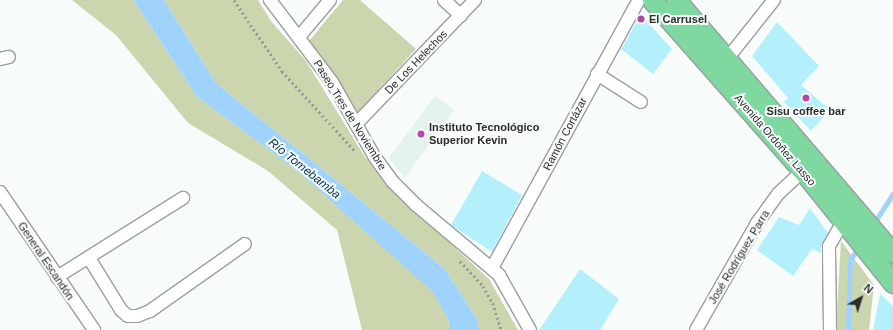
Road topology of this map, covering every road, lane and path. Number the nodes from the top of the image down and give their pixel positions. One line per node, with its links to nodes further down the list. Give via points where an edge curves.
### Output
1 (270, 0): 10 (street, Paseo Tres de Noviembre)
2 (330, 0): 10 (street)
3 (444, 0): 9 (street)
4 (475, 0): 9 (street, De Los Helechos)
5 (639, 0): 12 (street, Ramón Cortázar)
6 (652, 0): 15 (main road, Avenida Ordoñez Lasso)
7 (676, 0): 11 (main road, Avenida Ordoñez Lasso)
8 (774, 0): 11 (street)
9 (461, 16): 14 (street, De Los Helechos)
10 (299, 37): 14 (street, Paseo Tres de Noviembre, via 332,82)
11 (727, 59): 18 (main road, Avenida Ordoñez Lasso)
12 (597, 74): 13 (street); 22 (street, Ramón Cortázar)
13 (641, 102)
14 (356, 124): 22 (street, Paseo Tres de Noviembre, via 374,156 393,182 416,205)
15 (803, 171): 18 (main road, Avenida Ordoñez Lasso); 27 (street, José Rodríguez Parra, via 779,193 757,223)
16 (0, 192): 23 (street, General Escandón)
17 (183, 198): 21 (street)
18 (848, 212): 20 (main road, Avenida Ordoñez Lasso); 28 (street, via 829,246)
19 (245, 244): 21 (street, via 150,311 137,316 128,316 121,310)
20 (888, 256): 24 (main road, Avenida Ordoñez Lasso)
21 (89, 258): 23 (street)
22 (492, 268): 26 (street, Paseo Tres de Noviembre, via 507,287)
23 (57, 277): 25 (street, General Escandón)
24 (893, 283)
25 (94, 330)
26 (530, 330)
27 (696, 330)
28 (830, 330)

